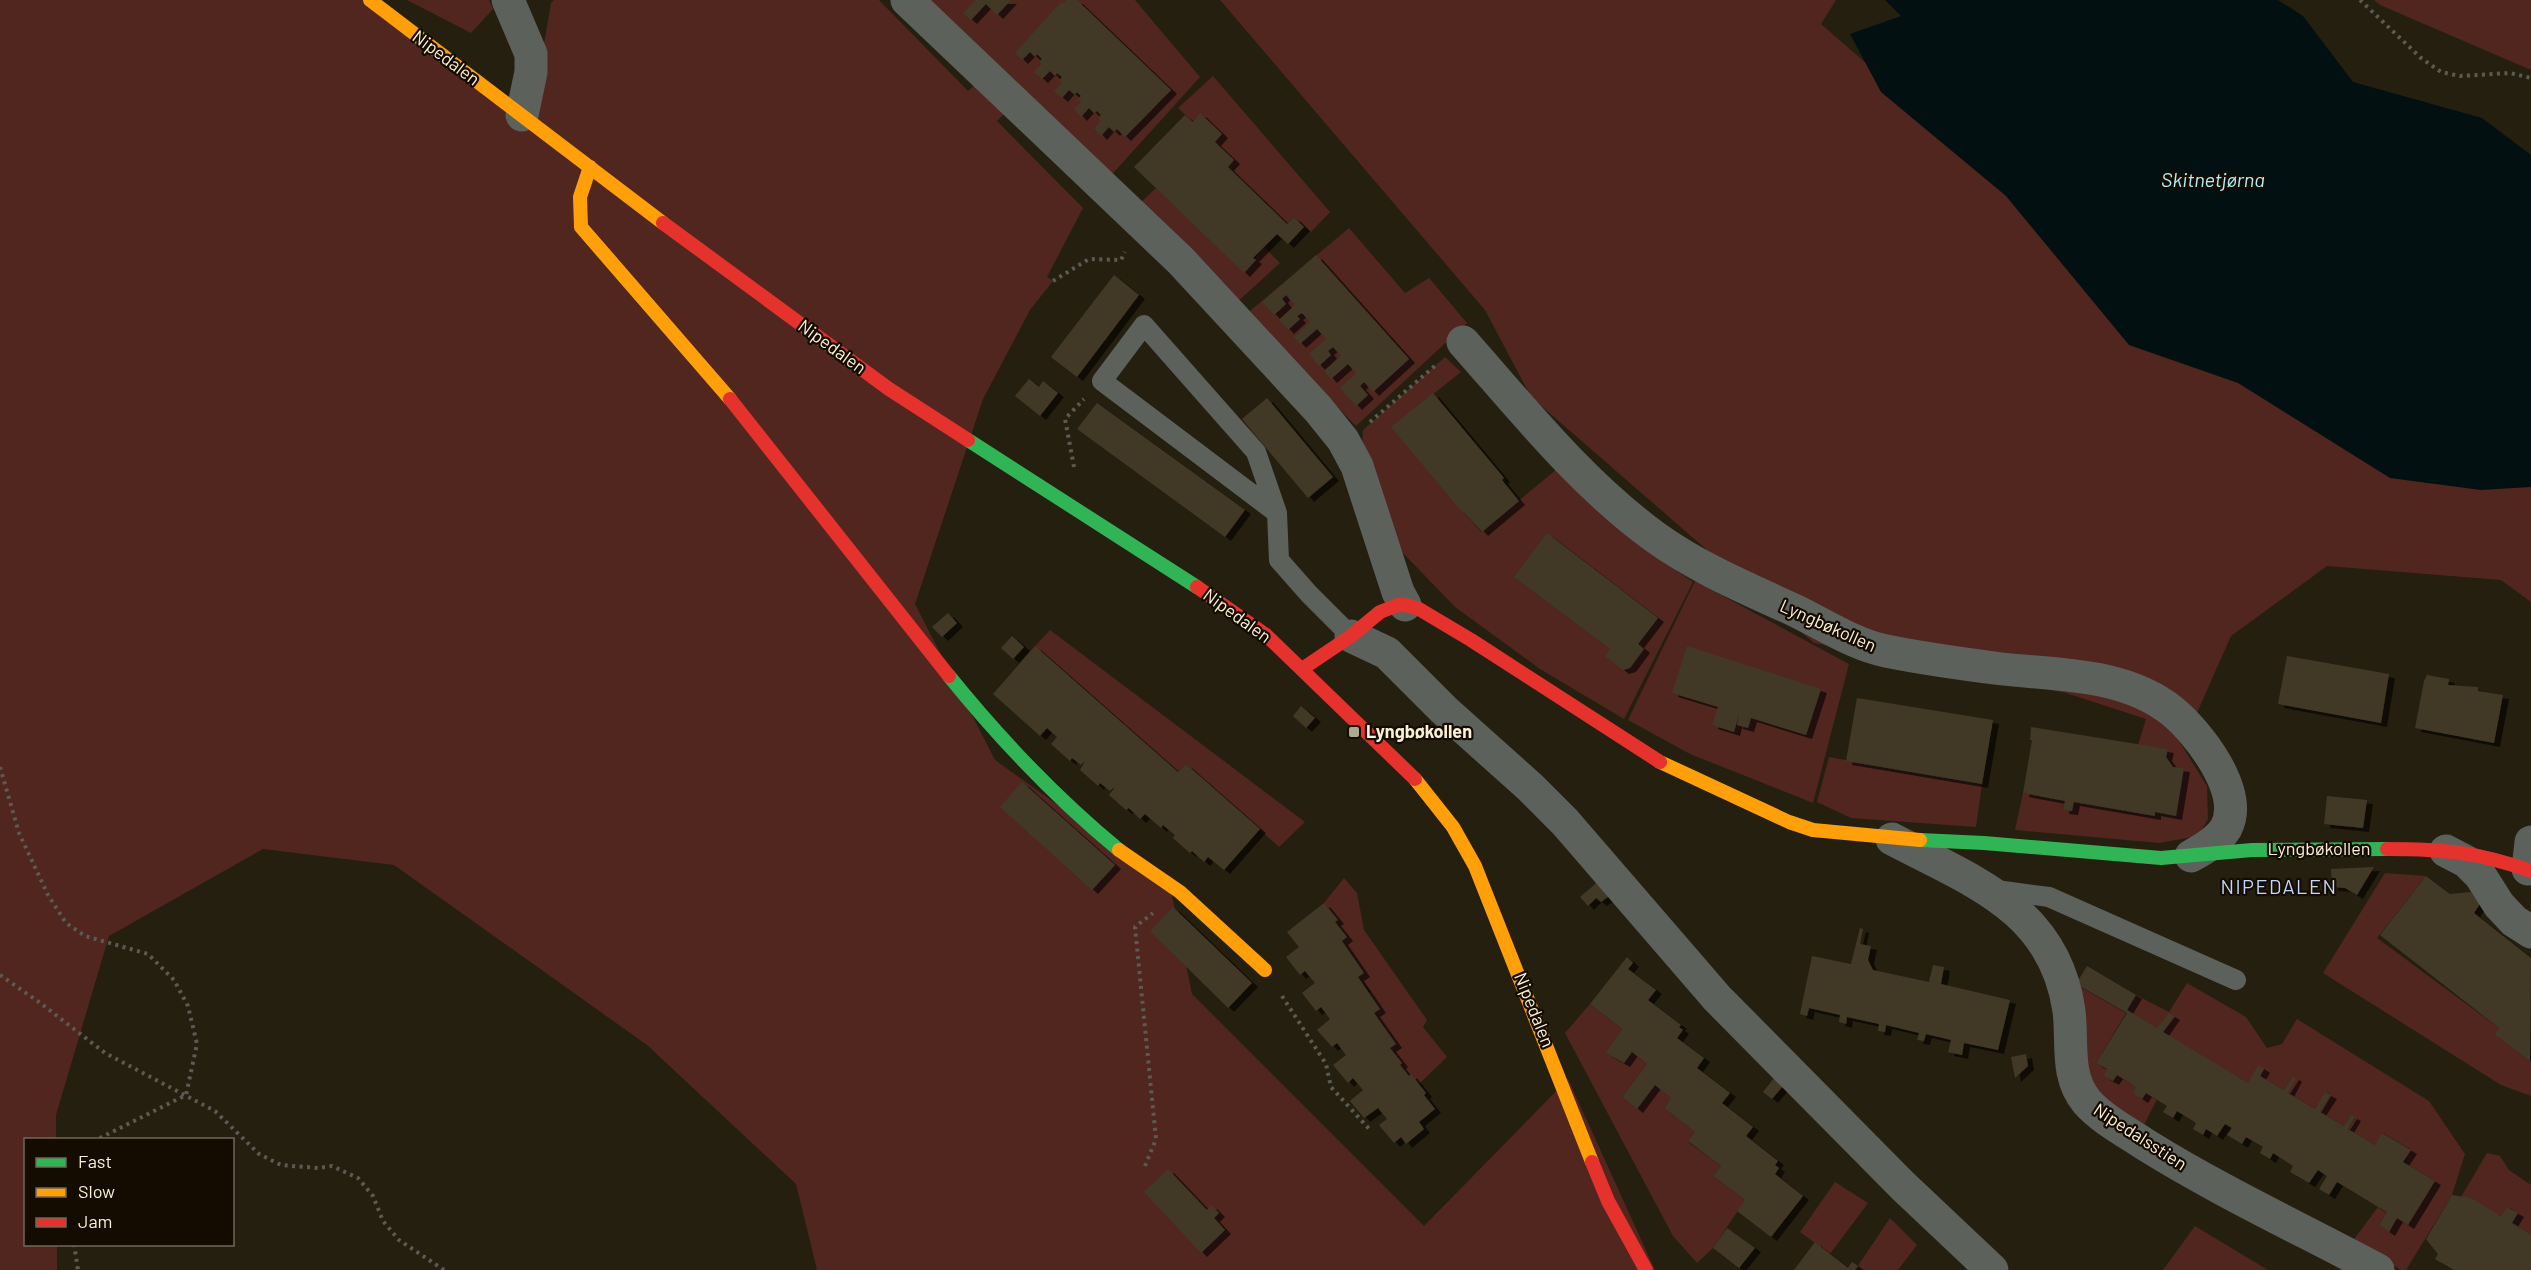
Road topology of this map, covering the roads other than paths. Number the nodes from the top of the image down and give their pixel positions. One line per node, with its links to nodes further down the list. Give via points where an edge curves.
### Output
1 (370, 0): 4 (street, Nipedalen)
2 (508, 0): 4 (street, via 531,54)
3 (907, 0): 8 (street, via 1181,261 1318,410 1357,466 1398,592)
4 (522, 115): 5 (street, Nipedalen)
5 (590, 167): 10 (street, Nipedalen, via 889,389 1226,606 1266,635); 17 (street, via 580,197 581,227 755,428 982,716 1102,836 1180,892)
6 (1463, 342): 13 (street, Lyngbøkollen, via 1606,496 1654,536 1698,565 1883,651 2115,683 2144,693 2171,710 2209,752 2229,799 2231,814 2225,829 2210,846)
7 (1277, 513): 7 (lane, via 1102,381 1144,325 1256,452); 9 (lane, via 1279,560)
8 (1406, 605): 9 (street, via 1380,612); 11 (street, Lyngbøkollen, via 1471,640 1660,762 1813,830)
9 (1351, 636): 10 (street); 20 (street, via 1388,653 1444,710 1530,787 1717,998)
10 (1302, 669): 19 (street, Nipedalen, via 1423,788 1453,827 1494,911 1608,1201)
11 (1893, 839): 13 (street, Lyngbøkollen, via 2115,856); 15 (street, Nipedalsstien)
12 (2446, 851): 13 (street, Lyngbøkollen, via 2252,849); 14 (street, Lyngbøkollen); 16 (street, via 2473,869 2499,905)
13 (2191, 856)
14 (2530, 861)
15 (1989, 890): 18 (lane, via 2049,897); 21 (street, Nipedalsstien, via 2031,924 2064,982 2071,1066 2076,1085 2088,1103 2175,1162)
16 (2531, 932)
17 (1265, 970)
18 (2236, 980)
19 (1646, 1270)
20 (1992, 1270)
21 (2378, 1270)

